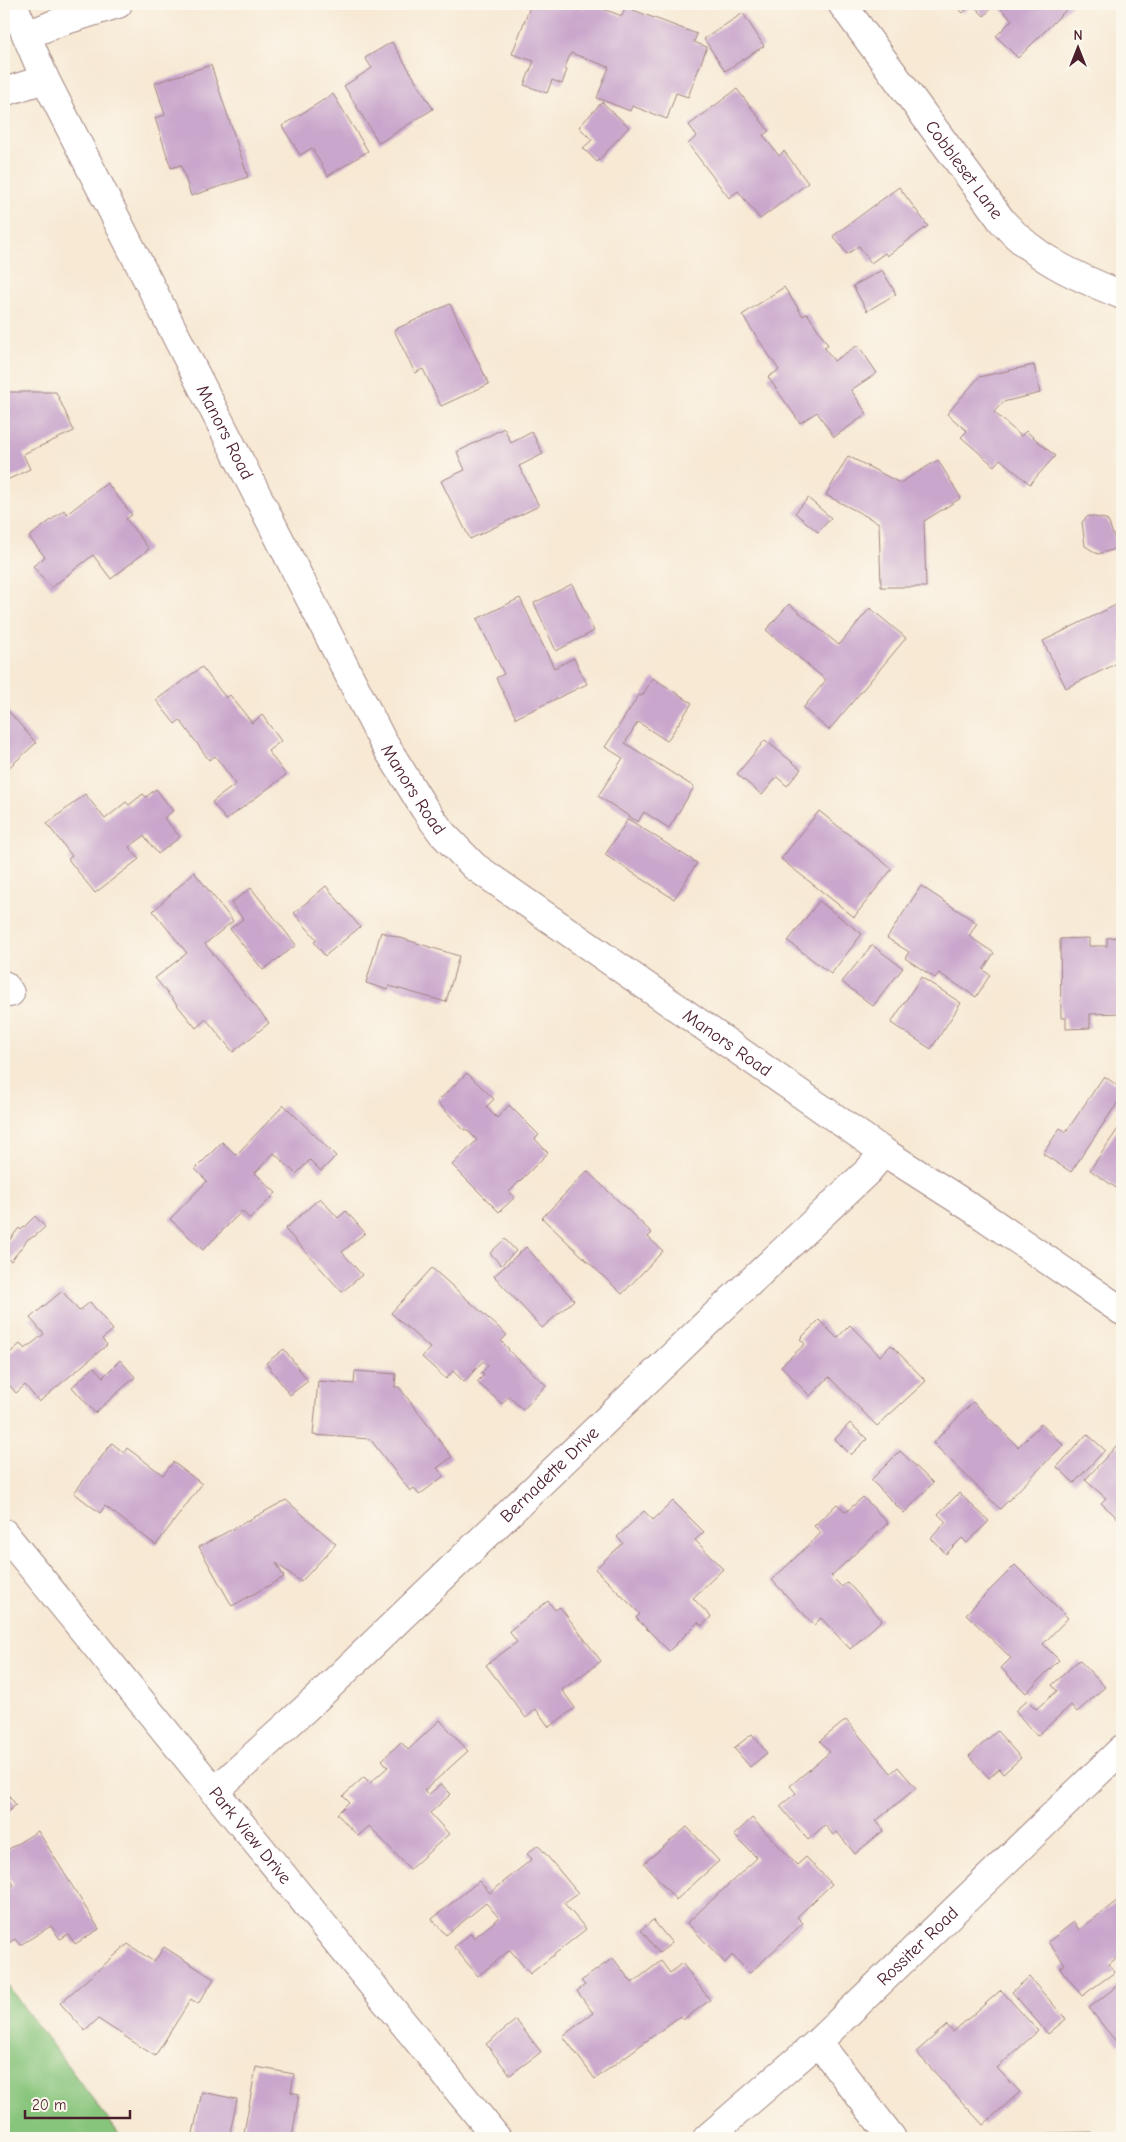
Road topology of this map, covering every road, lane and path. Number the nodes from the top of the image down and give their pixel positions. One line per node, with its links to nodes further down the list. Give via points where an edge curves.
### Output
1 (13, 4): 4 (street, Manors Road)
2 (118, 4): 4 (street)
3 (842, 4): 7 (street, Cobbleset Lane, via 1016,236 1059,267)
4 (27, 35): 5 (street, Manors Road)
5 (45, 79): 6 (street); 8 (street, Manors Road, via 382,740 442,833 474,866)
6 (4, 92)
7 (1122, 295)
8 (884, 1152): 9 (street, Manors Road); 12 (street, Bernadette Drive, via 868,1171 316,1699)
9 (1122, 1311)
10 (4, 1533): 12 (street, Park View Drive)
11 (1122, 1749): 13 (street, Rossiter Road)
12 (214, 1792): 14 (street, Park View Drive)
13 (818, 2042): 15 (street, Rossiter Road); 16 (street)
14 (498, 2138)
15 (707, 2138)
16 (892, 2138)

